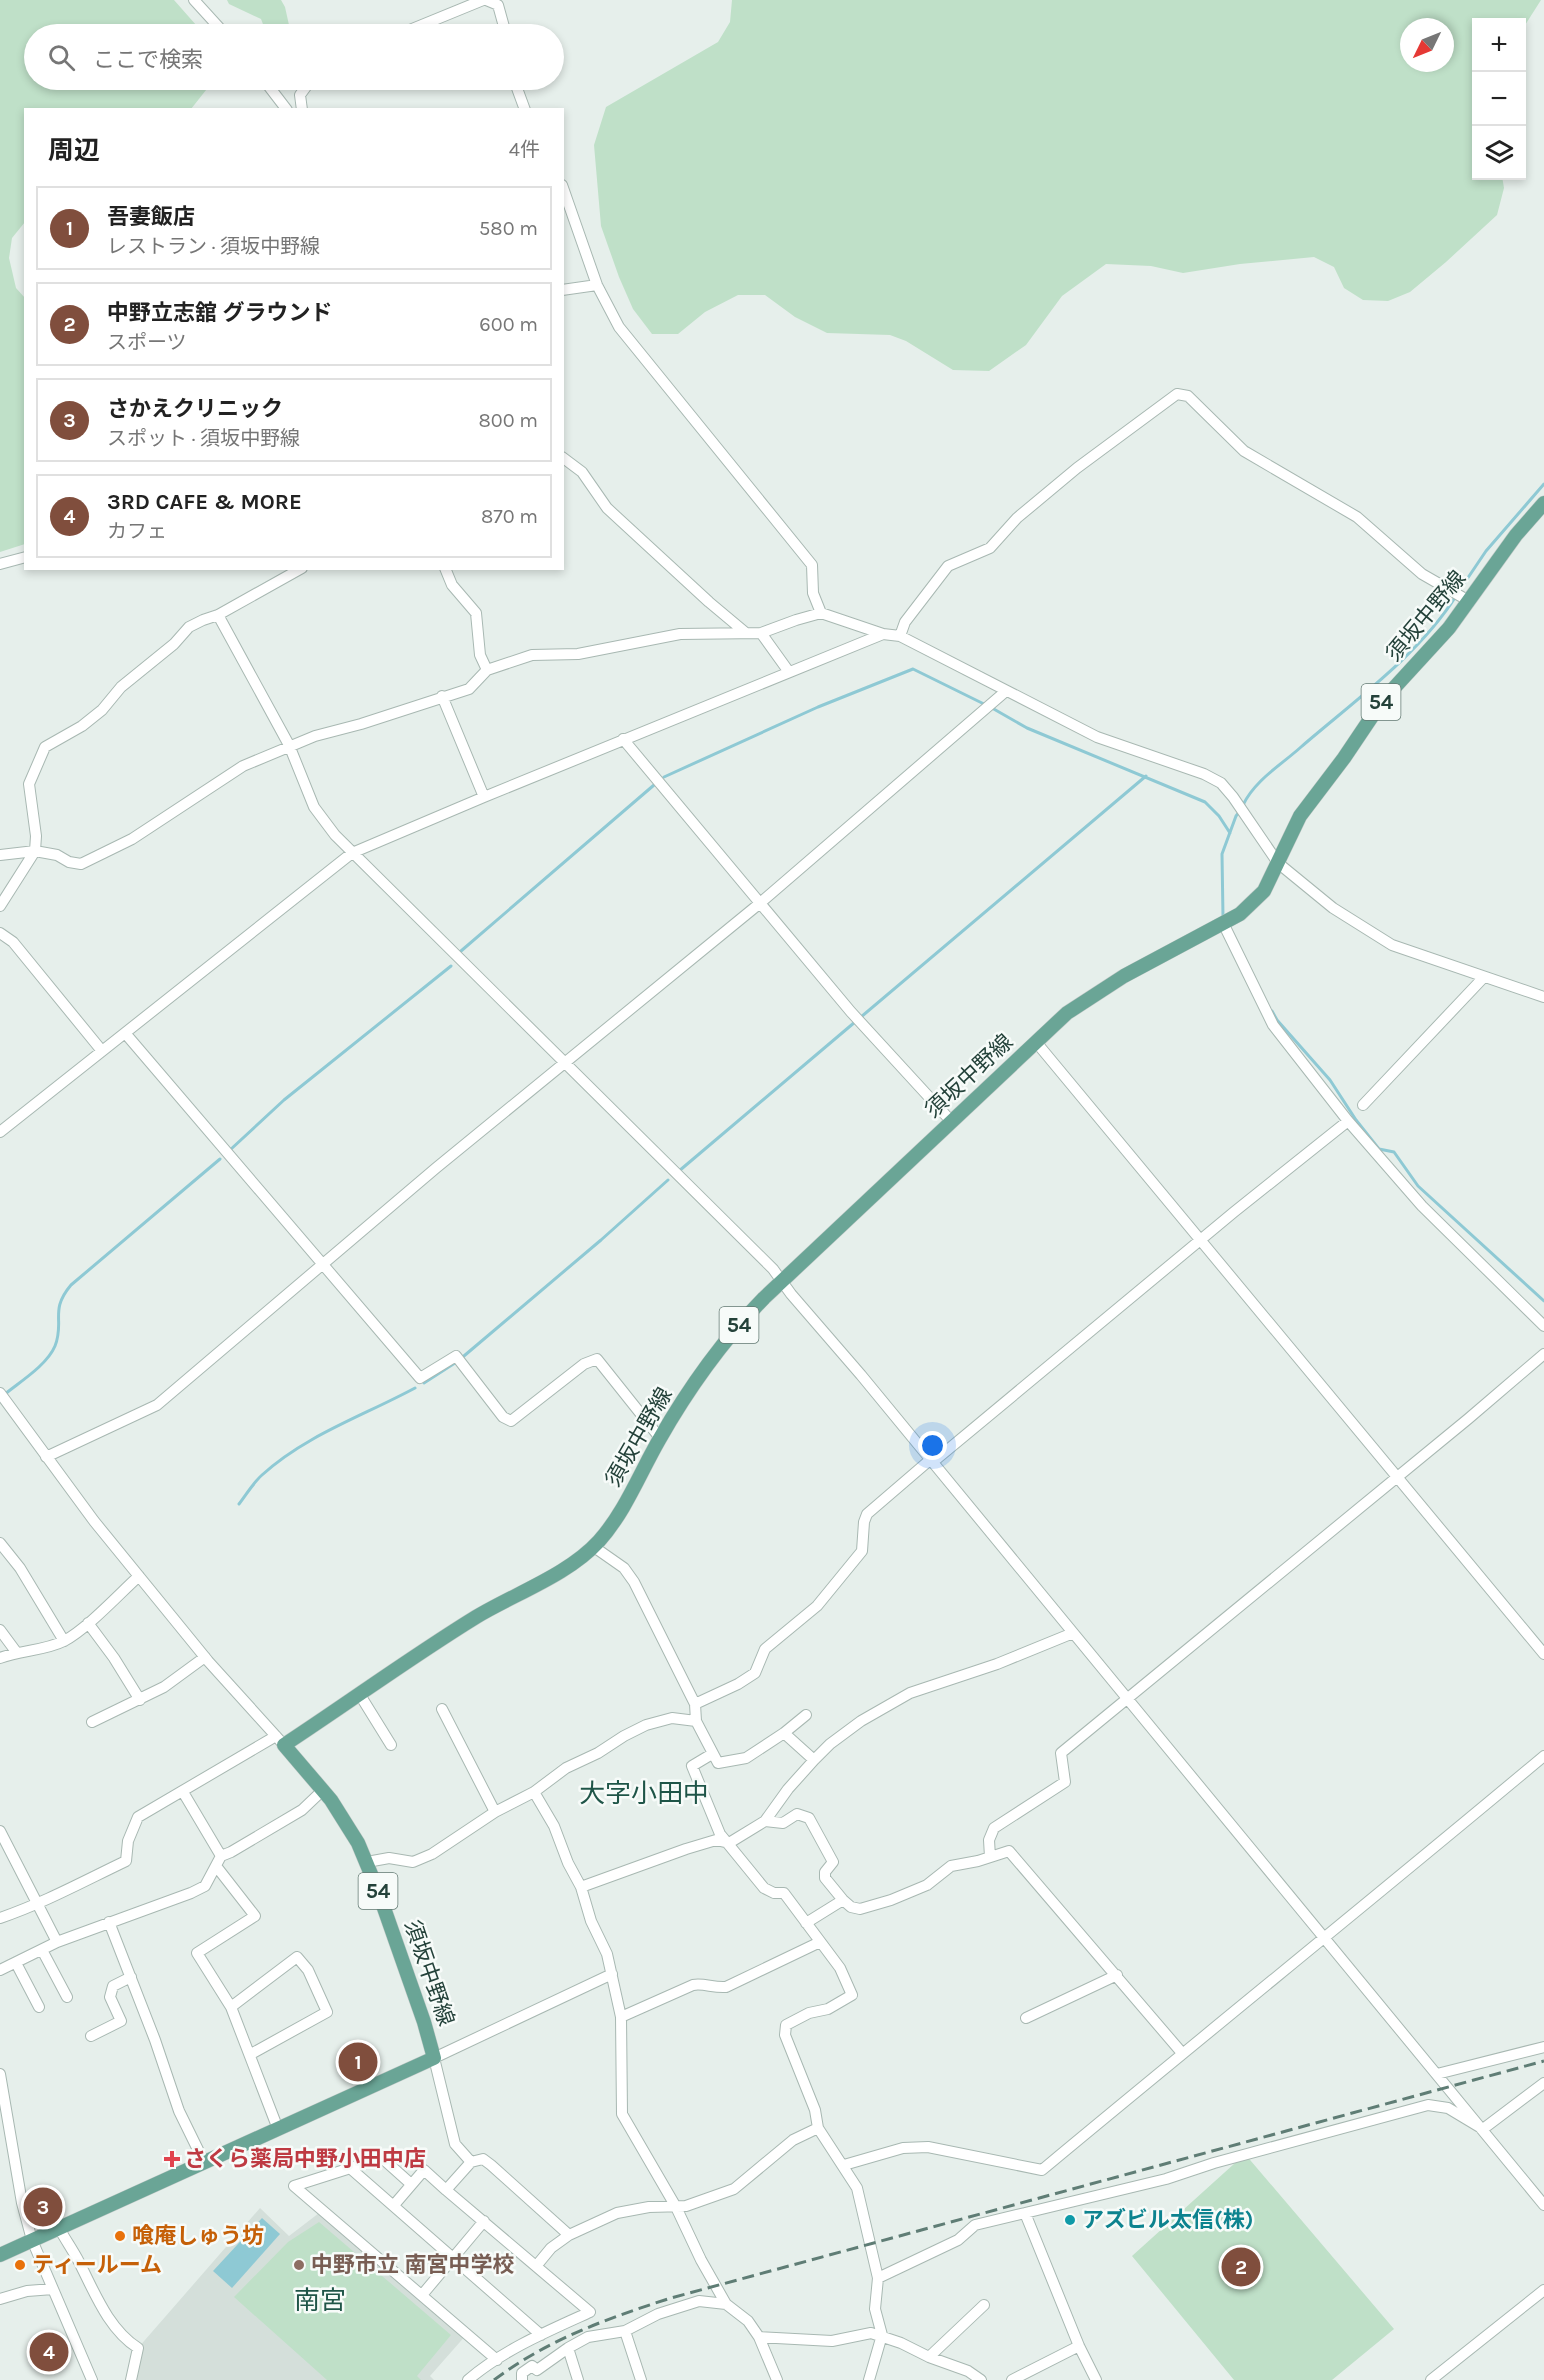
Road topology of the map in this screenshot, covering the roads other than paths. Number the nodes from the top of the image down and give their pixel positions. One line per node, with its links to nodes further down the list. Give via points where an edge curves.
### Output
1 (194, 0): 3 (street)
2 (484, 0): 4 (street); 5 (street, via 498,5)
3 (216, 24)
4 (425, 24)
5 (505, 24)
6 (272, 90): 9 (street)
7 (304, 90): 10 (street, via 300,95)
8 (518, 90): 11 (street)
9 (285, 108)
10 (302, 108)
11 (524, 108)
12 (564, 191): 13 (street)
13 (597, 285): 14 (street); 22 (street, via 619,327 812,565 813,593)
14 (564, 290)
15 (564, 458): 24 (street, via 582,472 607,508)
16 (1544, 503): 21 (main road, 須坂中野線 / 54)
17 (24, 558): 18 (street)
18 (0, 564)
19 (298, 570): 23 (street)
20 (446, 570): 28 (street, via 452,585 476,613 480,655)
21 (1466, 599): 27 (street, via 1422,574 1357,517 1244,451 1188,396 1177,394 1077,468 1017,518 990,548 948,566 905,622); 38 (main road, 須坂中野線 / 54, via 1449,628 1377,707 1300,816)
22 (821, 613): 25 (street); 26 (street)
23 (218, 615): 33 (street); 35 (street, via 189,627 121,687 102,710 45,747 29,784)
24 (746, 633): 25 (street); 28 (street, via 680,634 578,654 532,656)
25 (761, 633): 29 (street)
26 (883, 634): 27 (street); 29 (street)
27 (900, 636): 30 (street)
28 (487, 670): 31 (street, via 469,689)
29 (789, 672): 32 (street)
30 (1006, 692): 38 (street, via 1097,737 1221,783); 39 (street)
31 (442, 696): 33 (street); 34 (street)
32 (623, 739): 34 (street); 39 (street)
33 (289, 745): 35 (street, via 243,766 132,840 81,864); 36 (street, via 314,807)
34 (484, 797): 36 (street)
35 (35, 851): 37 (street); 40 (street)
36 (352, 853): 45 (street); 48 (street)
37 (0, 855)
38 (1278, 863): 41 (main road, 須坂中野線 / 54, via 1264,891 1240,914); 43 (street, via 1333,908 1392,945)
39 (759, 904): 48 (street); 50 (street)
40 (0, 906)
41 (1223, 923): 46 (main road, 須坂中野線 / 54, via 1096,993); 51 (street, via 1273,1025)
42 (0, 933): 47 (street, via 13,942)
43 (1484, 977): 44 (street); 49 (street)
44 (1544, 997)
45 (125, 1033): 47 (street); 54 (street)
46 (1036, 1042): 50 (main road, 須坂中野線 / 54); 53 (street)
47 (102, 1051): 52 (street)
48 (566, 1062): 54 (street); 55 (street)
49 (1363, 1105)
50 (951, 1121): 55 (main road, 須坂中野線 / 54)
51 (1348, 1121): 53 (street); 56 (street, via 1422,1206)
52 (0, 1132)
53 (1201, 1240): 61 (street); 62 (street)
54 (322, 1266): 59 (street, via 420,1378 456,1356 503,1417 511,1421 584,1364 597,1359); 60 (street, via 157,1405)
55 (782, 1281): 59 (main road, 須坂中野線 / 54, via 753,1308 723,1345); 61 (street)
56 (1544, 1326)
57 (1544, 1354): 62 (street)
58 (0, 1393): 60 (street)
59 (660, 1438): 64 (main road, 須坂中野線 / 54, via 616,1519)
60 (46, 1457): 65 (street)
61 (932, 1461): 68 (street); 77 (street, via 867,1514 862,1551 817,1606 765,1649 755,1673)
62 (1397, 1478): 71 (street); 75 (street)
63 (0, 1543): 69 (street, via 20,1568)
64 (594, 1547): 74 (main road, 須坂中野線 / 54, via 573,1563 473,1619); 77 (street, via 624,1568 634,1582)
65 (139, 1576): 66 (street); 72 (street)
66 (87, 1623): 69 (street); 76 (street)
67 (0, 1630): 70 (street)
68 (1073, 1633): 75 (street); 87 (street, via 910,1693 861,1721)
69 (64, 1641): 70 (street)
70 (17, 1653): 73 (street)
71 (1544, 1654)
72 (205, 1657): 76 (street); 83 (street)
73 (0, 1658)
74 (360, 1695): 83 (main road, 須坂中野線 / 54); 84 (street)
75 (1127, 1698): 96 (street, via 1060,1753 1065,1782 994,1828 989,1840); 105 (street)
76 (140, 1700): 81 (street)
77 (695, 1704): 80 (street)
78 (442, 1709): 91 (street)
79 (806, 1715): 82 (street)
80 (696, 1721): 85 (street); 90 (street, via 672,1718 646,1725 566,1768)
81 (92, 1722)
82 (784, 1733): 85 (street, via 746,1758 718,1763); 87 (street)
83 (280, 1741): 88 (main road, 須坂中野線 / 54); 89 (street)
84 (391, 1745)
85 (712, 1754): 94 (street, via 692,1766 720,1834)
86 (1544, 1756): 105 (street)
87 (814, 1760): 92 (street)
88 (323, 1790): 95 (street, via 302,1810); 97 (main road, 須坂中野線 / 54, via 344,1819)
89 (183, 1792): 95 (street); 101 (street, via 138,1817 128,1841 126,1861)
90 (534, 1792): 91 (street); 99 (street)
91 (495, 1812): 97 (street, via 432,1854 413,1862 389,1858)
92 (765, 1821): 94 (street); 100 (street, via 783,1823 797,1814 809,1818 833,1862 825,1878)
93 (0, 1831): 101 (street)
94 (729, 1843): 99 (street, via 716,1840); 104 (street, via 764,1888 784,1893)
95 (221, 1856): 98 (street)
96 (990, 1857): 100 (street, via 951,1866 927,1885 881,1903 860,1909); 112 (street, via 1009,1851)
97 (366, 1862): 123 (main road, 須坂中野線 / 54)
98 (216, 1866): 103 (street, via 205,1886); 116 (street, via 255,1916 197,1953)
99 (581, 1887): 111 (street)
100 (843, 1900): 104 (street)
101 (37, 1906): 102 (street); 106 (street)
102 (0, 1918)
103 (109, 1922): 106 (street); 113 (street)
104 (806, 1923): 107 (street)
105 (1324, 1940): 121 (street); 125 (street)
106 (57, 1942): 108 (street)
107 (820, 1942): 117 (street, via 726,1987 693,1985); 127 (street, via 840,1968 852,1995 828,2009 796,2018 786,2025 785,2035 815,2110)
108 (42, 1950): 109 (street); 114 (street)
109 (16, 1963): 110 (street); 115 (street)
110 (0, 1970)
111 (612, 1974): 117 (street); 123 (street)
112 (1117, 1975): 118 (street); 121 (street)
113 (131, 1977): 119 (street, via 113,1986 110,1997 121,2021); 131 (street, via 179,2111)
114 (67, 1997)
115 (39, 2007)
116 (231, 2007): 122 (street); 122 (street, via 297,1957 308,1970 327,2012)
117 (621, 2017): 139 (street, via 622,2114)
118 (1026, 2018)
119 (91, 2036)
120 (1544, 2048): 125 (street)
121 (1182, 2053): 133 (street, via 1042,2170 928,2147 903,2148)
122 (250, 2054): 128 (street)
123 (434, 2058): 128 (main road, 須坂中野線); 132 (street, via 455,2144)
124 (0, 2074): 130 (street)
125 (1437, 2074): 129 (street)
126 (1544, 2083): 129 (street)
127 (818, 2128): 133 (street); 139 (street, via 794,2140 734,2189)
128 (278, 2129): 131 (main road, 須坂中野線)
129 (1483, 2129): 138 (street); 140 (street, via 1448,2108 1428,2105 1166,2179)
130 (5, 2142): 144 (street)
131 (204, 2162): 142 (main road, 須坂中野線)
132 (471, 2162): 136 (street); 143 (street, via 483,2159)
133 (843, 2165): 148 (street, via 857,2188)
134 (350, 2168): 135 (street, via 381,2158); 137 (street); 151 (street, via 294,2186)
135 (411, 2184): 136 (street, via 424,2170); 137 (street)
136 (446, 2190): 141 (street)
137 (394, 2205): 146 (street)
138 (1544, 2205)
139 (676, 2207): 143 (street, via 617,2213); 153 (street)
140 (1025, 2213): 148 (street, via 975,2225 958,2240); 159 (street)
141 (484, 2221): 146 (street); 147 (street)
142 (59, 2228): 144 (main road, 須坂中野線); 164 (street, via 98,2302 127,2341 138,2348)
143 (569, 2235): 147 (street)
144 (32, 2240): 145 (main road, 須坂中野線); 149 (street)
145 (0, 2255)
146 (453, 2259): 151 (street); 156 (street)
147 (537, 2265): 156 (street, via 590,2312)
148 (878, 2278): 157 (street, via 875,2309)
149 (52, 2289): 152 (street); 163 (street)
150 (1544, 2290): 174 (street)
151 (422, 2295): 162 (street)
152 (0, 2299)
153 (726, 2304): 155 (street, via 699,2301 658,2314); 158 (street, via 748,2321)
154 (984, 2305): 161 (street)
155 (625, 2331): 160 (street, via 588,2337); 168 (street)
156 (541, 2335): 162 (street)
157 (882, 2335): 158 (street, via 871,2333 832,2341); 161 (street); 170 (street)
158 (759, 2337): 169 (street)
159 (1079, 2346): 172 (street); 173 (street)
160 (568, 2348): 166 (street, via 537,2370 532,2366 522,2373); 167 (street)
161 (929, 2357): 171 (street)
162 (497, 2360): 165 (street)
163 (92, 2380)
164 (131, 2380)
165 (468, 2380)
166 (522, 2380)
167 (578, 2380)
168 (641, 2380)
169 (777, 2380)
170 (869, 2380)
171 (981, 2380)
172 (1012, 2380)
173 (1096, 2380)
174 (1431, 2380)

